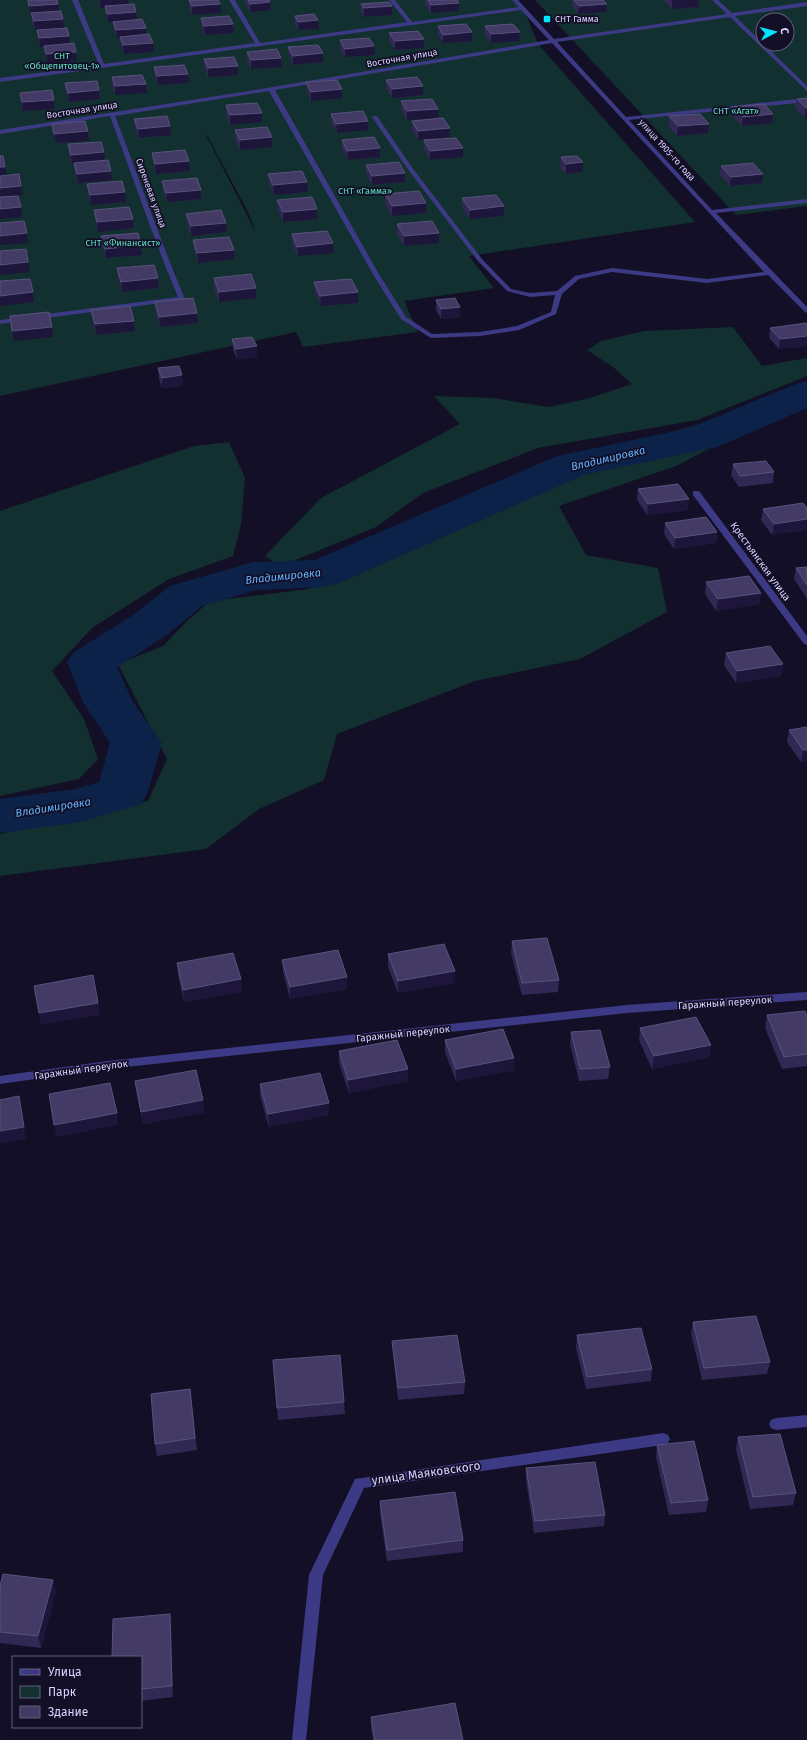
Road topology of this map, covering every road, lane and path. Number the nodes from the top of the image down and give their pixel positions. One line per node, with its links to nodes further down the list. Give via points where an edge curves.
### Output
1 (75, 0): 12 (street)
2 (232, 0): 11 (street)
3 (392, 0): 9 (street)
4 (515, 0): 7 (street, улица 1905-го года)
5 (715, 0): 8 (street)
6 (807, 4): 8 (street, Восточная улица)
7 (523, 8): 9 (street); 10 (street, улица 1905-го года)
8 (732, 15): 10 (street, Восточная улица); 14 (street)
9 (410, 23): 11 (street)
10 (554, 41): 15 (street, Восточная улица); 19 (street, улица 1905-го года)
11 (258, 44): 12 (street)
12 (102, 65): 13 (street)
13 (0, 80)
14 (807, 88)
15 (271, 89): 17 (street, Восточная улица); 24 (street, via 377,276 404,318 431,336 480,334 519,328 554,313)
16 (807, 100): 19 (street)
17 (112, 115): 20 (street, Восточная улица); 26 (street, Сиреневая улица, via 182,299)
18 (375, 117): 24 (street, via 409,167 475,254 509,290 530,295)
19 (626, 119): 22 (street, улица 1905-го года)
20 (0, 132)
21 (807, 201): 22 (street)
22 (711, 212): 23 (street, улица 1905-го года)
23 (771, 273): 24 (street, via 707,280 612,270 577,278); 25 (street, улица 1905-го года)
24 (559, 293)
25 (807, 311)
26 (0, 322)
27 (696, 493): 28 (street, Крестьянская улица)
28 (807, 642)
29 (807, 996): 30 (street, Гаражный переулок, via 627,1009 115,1064)
30 (0, 1080)
31 (807, 1421): 32 (street)
32 (776, 1424)
33 (663, 1440): 34 (street, улица Маяковского, via 360,1483 316,1575)
34 (299, 1740)

